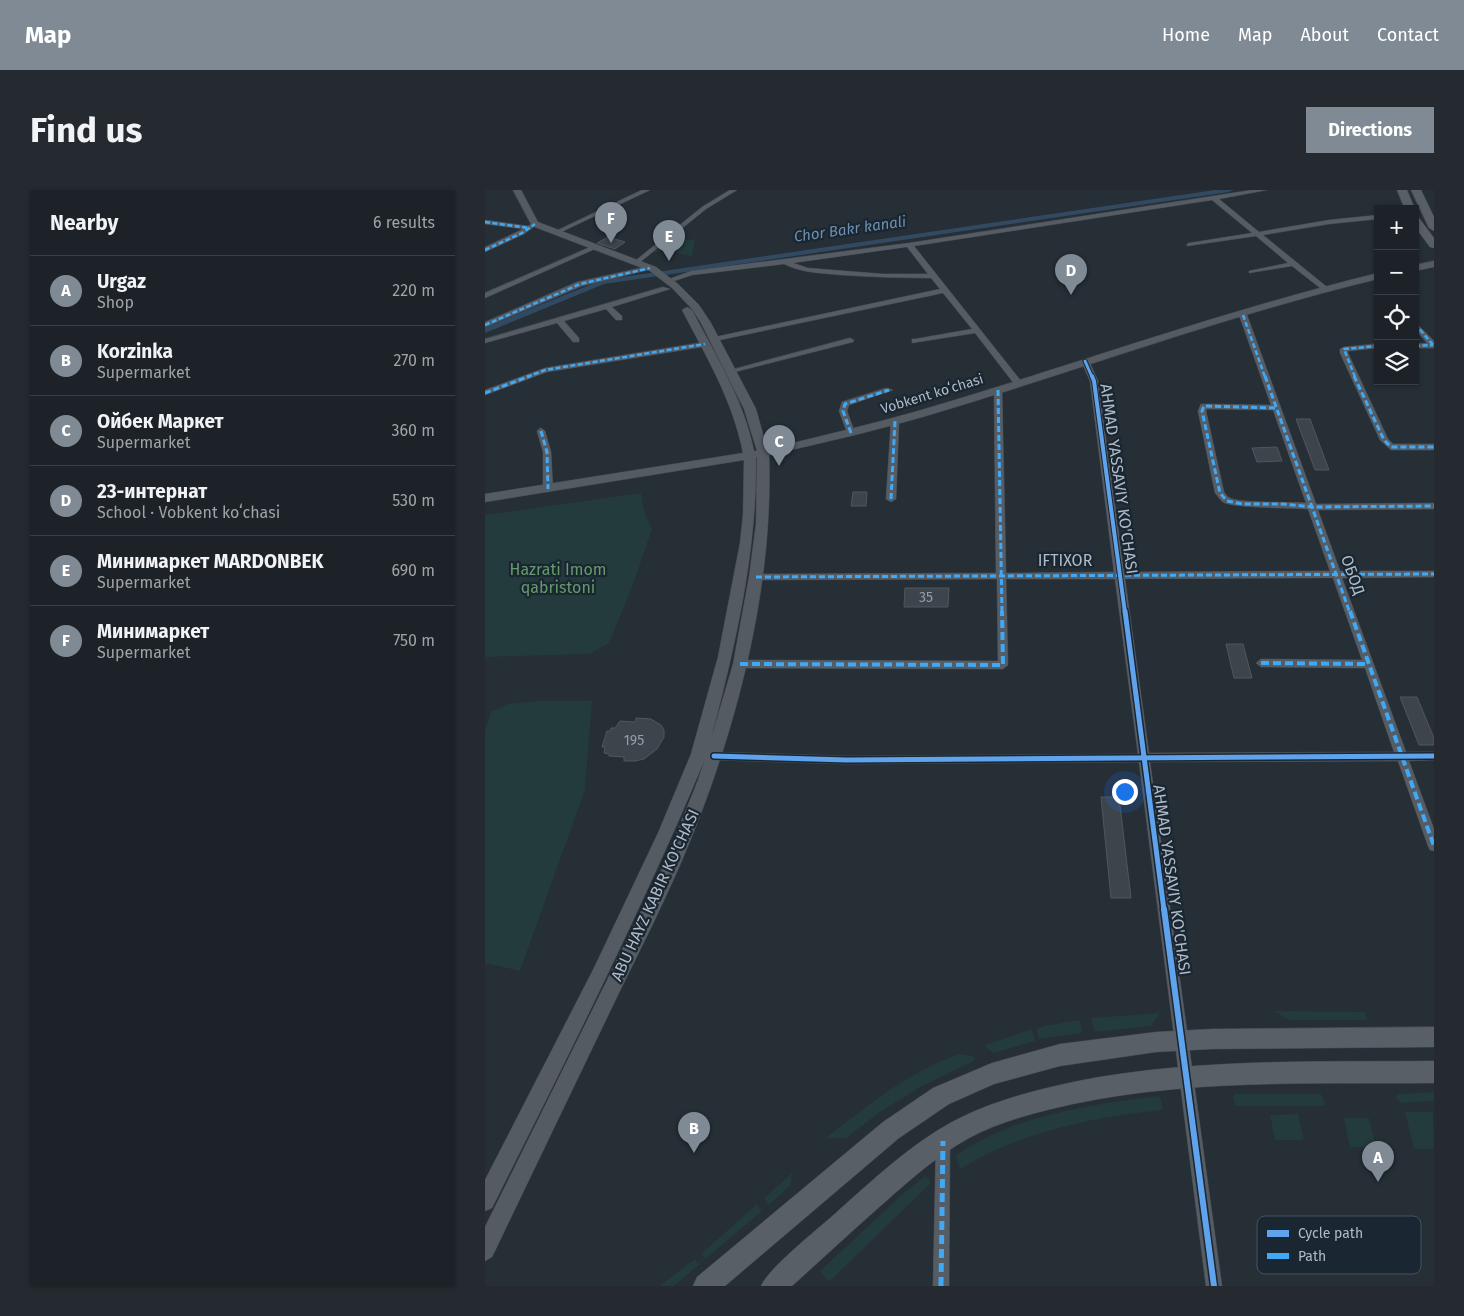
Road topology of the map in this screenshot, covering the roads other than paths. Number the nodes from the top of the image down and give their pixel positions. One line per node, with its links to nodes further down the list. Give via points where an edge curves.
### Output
1 (517, 190): 12 (main road)
2 (647, 190): 14 (street)
3 (734, 190): 25 (street, via 703,208)
4 (1264, 190): 7 (street)
5 (1402, 190): 8 (main road)
6 (1416, 190): 13 (main road)
7 (1214, 198): 15 (street); 16 (street)
8 (1408, 205)
9 (1374, 218): 15 (street)
10 (485, 222): 12 (street)
11 (1419, 225): 18 (main road)
12 (532, 226): 14 (main road, ABU HAYZ KABIR KO'CHASI); 20 (street)
13 (1434, 228)
14 (557, 232): 19 (main road, ABU HAYZ KABIR KO'CHASI)
15 (1257, 234): 17 (street); 22 (street)
16 (909, 245): 21 (street); 27 (street)
17 (1189, 245)
18 (1434, 245)
19 (595, 246): 25 (main road, ABU HAYZ KABIR KO'CHASI); 32 (street)
20 (485, 250)
21 (785, 262): 27 (street, via 801,270); 29 (street, via 698,272)
22 (1293, 264): 26 (street); 30 (street)
23 (1434, 264): 24 (main road)
24 (1419, 267)
25 (646, 268): 29 (main road, ABU HAYZ KABIR KO'CHASI); 37 (street, via 580,284)
26 (1251, 272)
27 (933, 276): 31 (street)
28 (1374, 278): 30 (main road, Vobkent koʻchasi)
29 (664, 282): 33 (street); 43 (main road, ABU HAYZ KABIR KO'CHASI, via 696,307)
30 (1324, 289): 34 (main road, Vobkent koʻchasi)
31 (945, 290): 39 (street); 43 (street)
32 (485, 296)
33 (607, 306): 35 (street); 36 (street)
34 (1243, 315): 48 (main road, Vobkent koʻchasi); 54 (street, ОБОД)
35 (619, 318)
36 (559, 320): 40 (street); 42 (street)
37 (485, 325)
38 (1419, 329): 47 (street)
39 (976, 331): 44 (street); 50 (street)
40 (576, 340)
41 (850, 340): 49 (street)
42 (485, 341)
43 (710, 342): 49 (main road, ABU HAYZ KABIR KO'CHASI); 53 (street, via 545,370); 59 (main road, ABU HAYZ KABIR KO'CHASI)
44 (915, 342)
45 (1374, 346): 58 (street, via 1352,347 1344,349 1344,353 1384,440 1391,447)
46 (1419, 346): 47 (street)
47 (1434, 346)
48 (1085, 361): 50 (main road, Vobkent koʻchasi); 67 (street, AHMAD YASSAVIY KO'CHASI, via 1094,381)
49 (731, 371): 59 (main road, ABU HAYZ KABIR KO'CHASI, via 749,409)
50 (1018, 383): 52 (main road, Vobkent koʻchasi)
51 (889, 390): 57 (street, via 842,407)
52 (998, 390): 55 (main road, Vobkent koʻchasi); 66 (street)
53 (485, 393)
54 (1275, 408): 64 (street, ОБОД); 64 (street, via 1204,406 1202,410 1220,493 1227,501 1243,504)
55 (895, 421): 57 (main road, Vobkent koʻchasi); 62 (street)
56 (541, 430): 60 (street, via 547,452)
57 (851, 433): 59 (main road, Vobkent koʻchasi)
58 (1434, 447)
59 (756, 454): 60 (main road, Vobkent koʻchasi); 69 (main road, ABU HAYZ KABIR KO'CHASI, via 764,486); 82 (main road, ABU HAYZ KABIR KO'CHASI, via 741,576 719,683 699,754 650,870)
60 (548, 488): 61 (main road, Vobkent koʻchasi)
61 (485, 498)
62 (891, 499)
63 (1434, 506): 64 (street)
64 (1313, 507): 68 (street, ОБОД)
65 (1434, 574): 68 (street, IFTIXOR)
66 (1002, 575): 67 (street, IFTIXOR); 69 (street, IFTIXOR); 71 (street, via 1003,665)
67 (1119, 575): 68 (street, IFTIXOR); 76 (street, AHMAD YASSAVIY KO'CHASI)
68 (1337, 575): 72 (street, ОБОД)
69 (756, 577): 71 (main road, ABU HAYZ KABIR KO'CHASI)
70 (1261, 663): 72 (street)
71 (740, 664): 73 (main road, ABU HAYZ KABIR KO'CHASI)
72 (1369, 664): 74 (street, ОБОД)
73 (714, 756): 76 (street, via 847,760); 83 (main road, ABU HAYZ KABIR KO'CHASI, via 672,865)
74 (1402, 756): 75 (street); 76 (street); 77 (street, ОБОД)
75 (1434, 756)
76 (1142, 757): 79 (street, AHMAD YASSAVIY KO'CHASI)
77 (1434, 846)
78 (1434, 1037): 79 (main road)
79 (1182, 1040): 81 (street, AHMAD YASSAVIY KO'CHASI); 87 (main road, via 1060,1055 1000,1072 953,1091 877,1141)
80 (1434, 1072): 81 (main road)
81 (1187, 1076): 84 (main road, via 1098,1088 1041,1100 983,1120); 90 (street, AHMAD YASSAVIY KO'CHASI)
82 (543, 1088): 83 (street, via 555,1084); 85 (main road, ABU HAYZ KABIR KO'CHASI)
83 (562, 1092): 86 (main road, ABU HAYZ KABIR KO'CHASI)
84 (943, 1141): 88 (main road, via 902,1171); 89 (street)
85 (485, 1201)
86 (485, 1250)
87 (707, 1286)
88 (774, 1286)
89 (941, 1286)
90 (1214, 1286)

